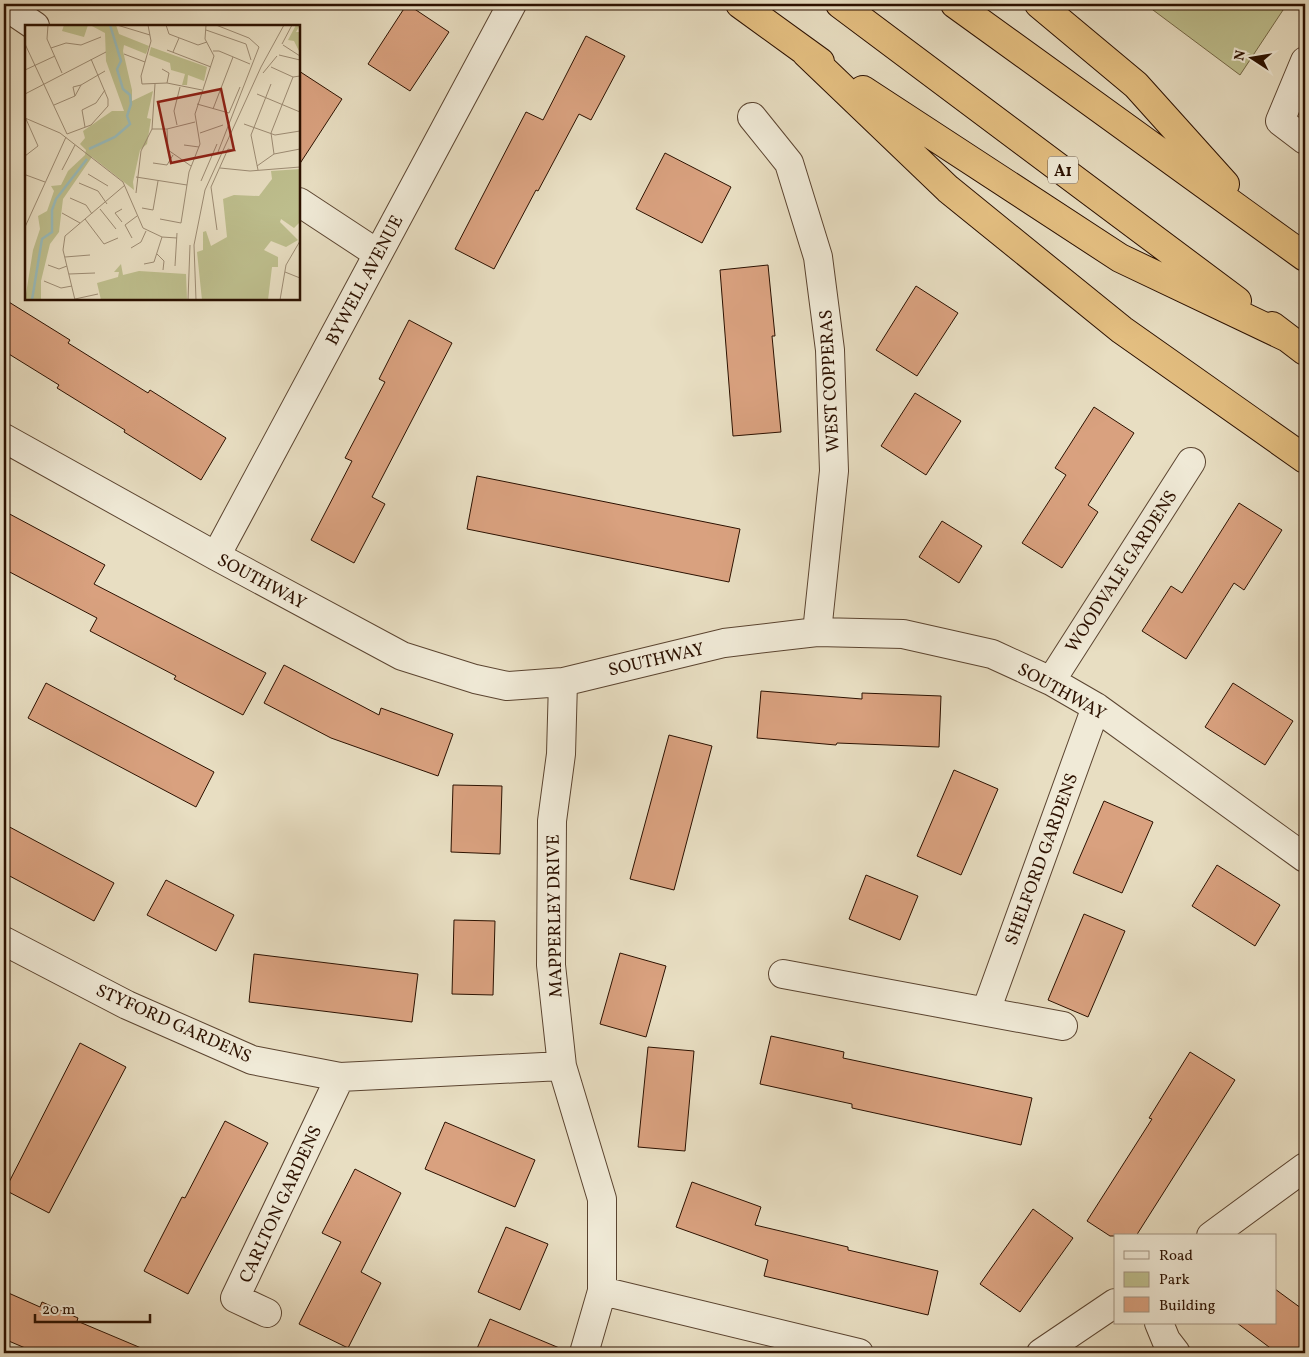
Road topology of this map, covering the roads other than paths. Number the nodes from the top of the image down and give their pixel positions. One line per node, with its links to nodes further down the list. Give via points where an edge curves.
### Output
1 (512, 4): 14 (street, BYWELL AVENUE)
2 (740, 4): 8 (highway)
3 (840, 4): 16 (highway, A1)
4 (955, 4): 13 (highway)
5 (1039, 4): 13 (highway, via 1136,85)
6 (4, 6): 7 (street)
7 (33, 25)
8 (806, 52): 16 (highway, via 1120,258); 18 (highway, via 948,189 1122,330)
9 (1305, 61): 11 (street, via 1280,121)
10 (752, 117): 21 (street, WEST COPPERAS, via 789,163 818,257 830,350 834,471)
11 (1305, 140)
12 (300, 203): 14 (street)
13 (1259, 222): 15 (highway)
14 (378, 254): 20 (street, BYWELL AVENUE)
15 (1305, 257)
16 (1296, 344)
17 (4, 438): 20 (street, SOUTHWAY)
18 (1305, 459)
19 (1191, 462): 22 (street, WOODVALE GARDENS)
20 (216, 556): 23 (street, SOUTHWAY, via 402,656 507,686)
21 (817, 632): 22 (street, SOUTHWAY, via 903,634 992,654); 23 (street, SOUTHWAY, via 724,643)
22 (1051, 681): 24 (street, SOUTHWAY)
23 (563, 682): 30 (street, MAPPERLEY DRIVE, via 561,754 552,821 551,956)
24 (1096, 707): 25 (street, SOUTHWAY); 28 (street, SHELFORD GARDENS)
25 (1305, 858)
26 (4, 941): 31 (street, STYFORD GARDENS, via 127,1005 252,1060)
27 (783, 974): 28 (street)
28 (986, 1011): 29 (street)
29 (1063, 1026)
30 (562, 1066): 31 (street, STYFORD GARDENS); 34 (street, MAPPERLEY DRIVE, via 602,1198)
31 (340, 1077): 36 (street, CARLTON GARDENS, via 235,1298)
32 (1305, 1167): 33 (street)
33 (1214, 1234)
34 (602, 1291): 38 (street, MAPPERLEY DRIVE); 39 (street)
35 (1114, 1304): 40 (street)
36 (267, 1313)
37 (1159, 1324): 41 (street)
38 (584, 1353)
39 (859, 1353)
40 (1041, 1353)
41 (1176, 1353)

